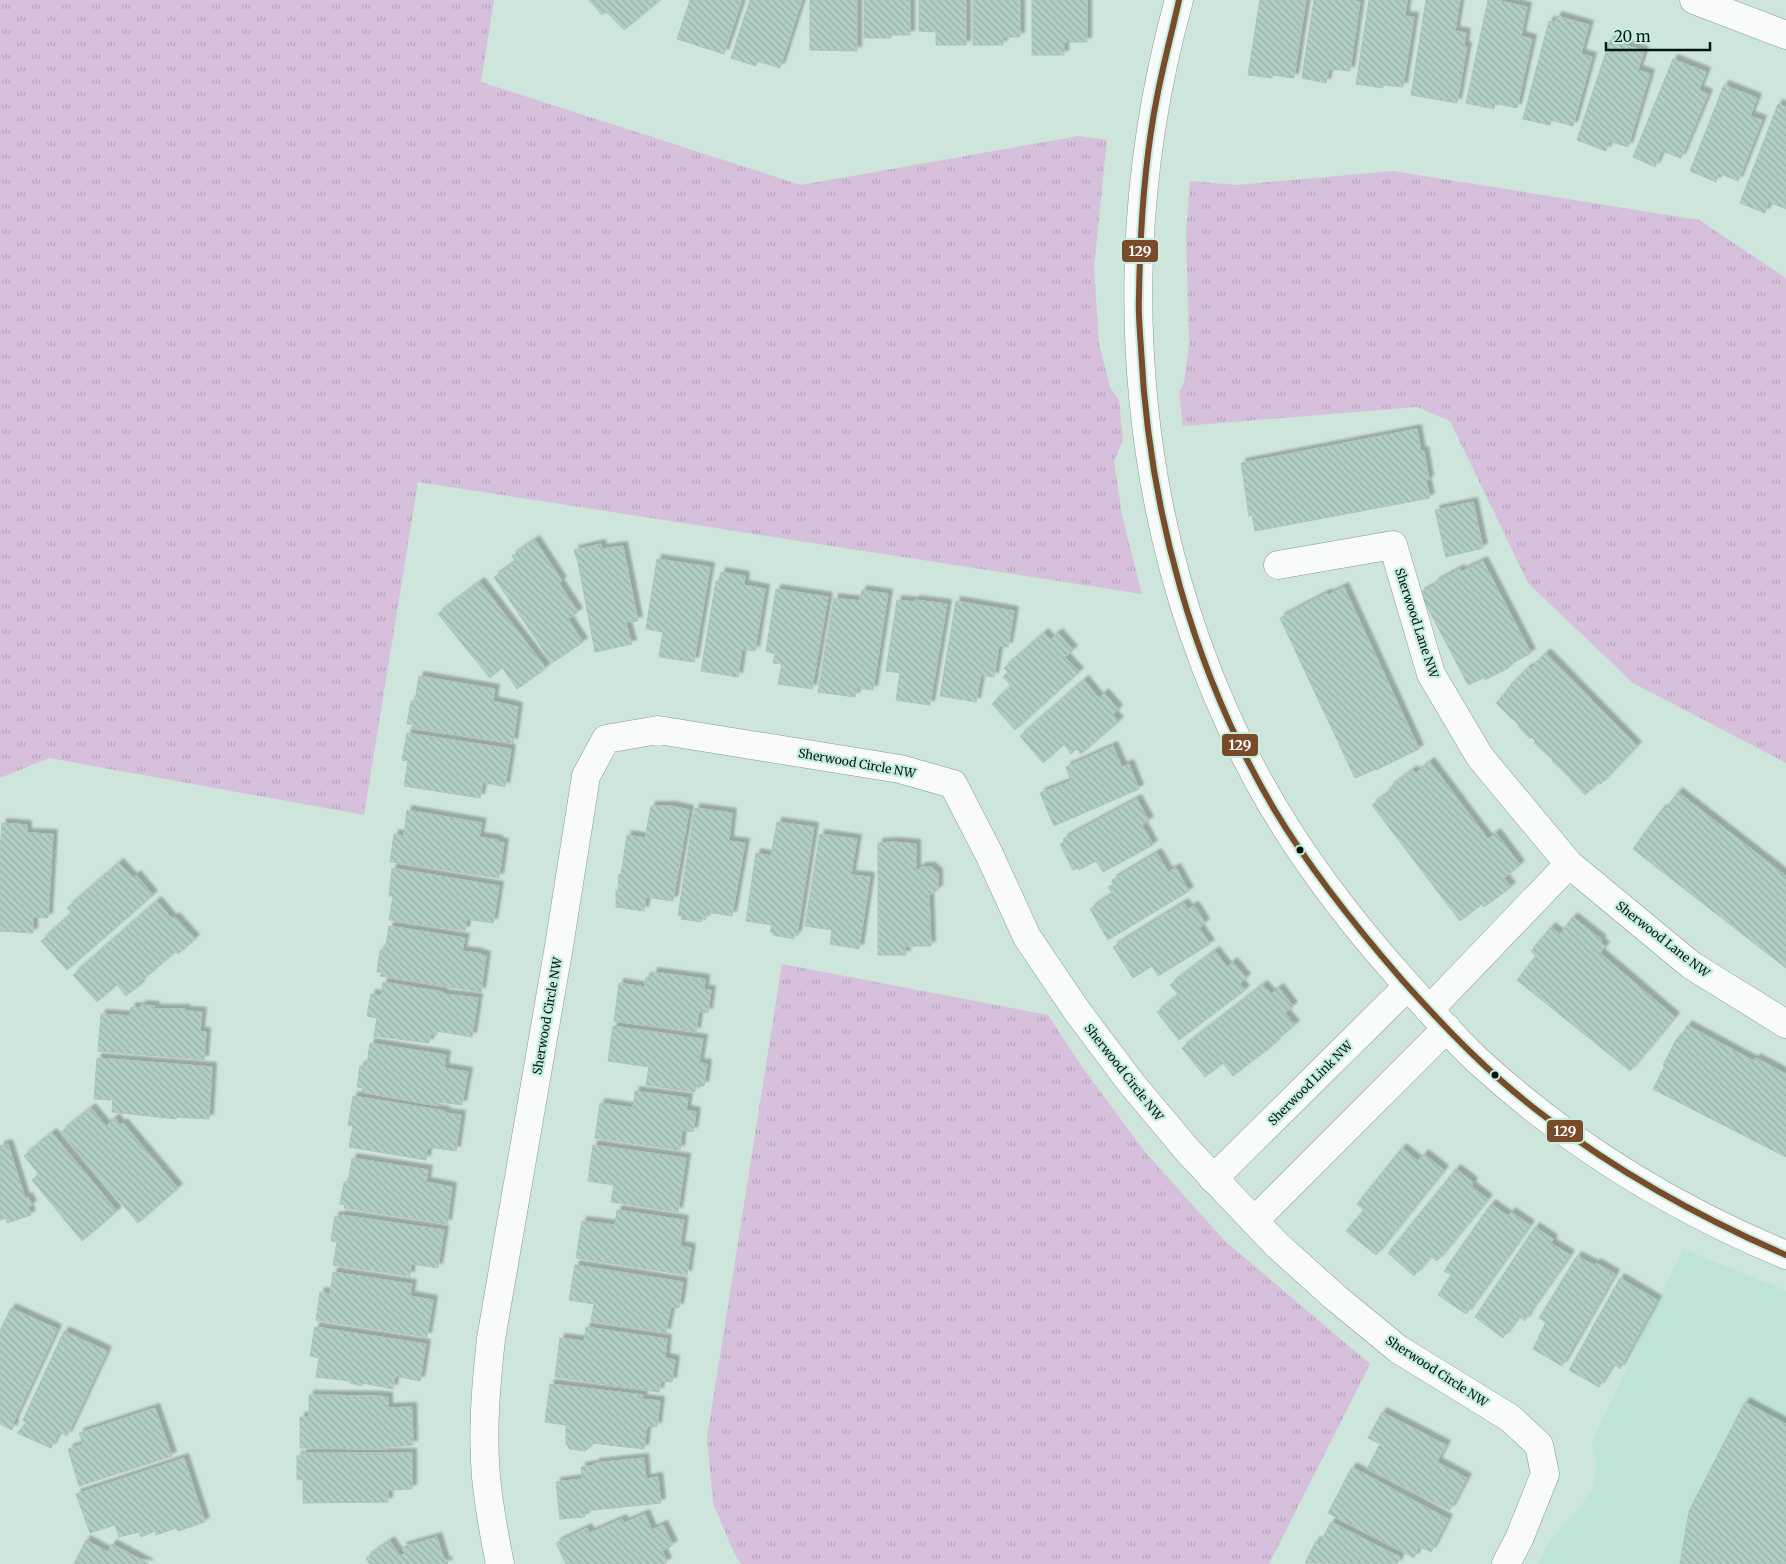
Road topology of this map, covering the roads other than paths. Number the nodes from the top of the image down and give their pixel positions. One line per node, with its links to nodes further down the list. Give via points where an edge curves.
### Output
1 (1179, 0): 6 (street, via 1153,115 1142,189 1138,263 1143,411 1165,540 1204,665 1259,782 1327,889)
2 (1694, 0): 3 (street)
3 (1786, 35)
4 (1278, 565): 5 (street, Sherwood Lane NW, via 1393,544 1431,674 1480,757)
5 (1569, 864): 7 (street); 8 (street, Sherwood Lane NW, via 1691,965)
6 (1408, 986): 7 (street); 9 (street, Sherwood Link NW)
7 (1438, 1019): 10 (street); 11 (street, via 1524,1100 1591,1149 1688,1209)
8 (1786, 1024)
9 (1213, 1179): 10 (street, Sherwood Circle NW); 12 (street, Sherwood Circle NW, via 1131,1083 1027,937 953,784 900,769 658,730 606,739 586,776 560,946 491,1338 484,1431 486,1477)
10 (1254, 1221): 13 (street, Sherwood Circle NW, via 1336,1298 1398,1349 1510,1418 1539,1445 1545,1474)
11 (1786, 1255)
12 (500, 1564)
13 (1506, 1564)

